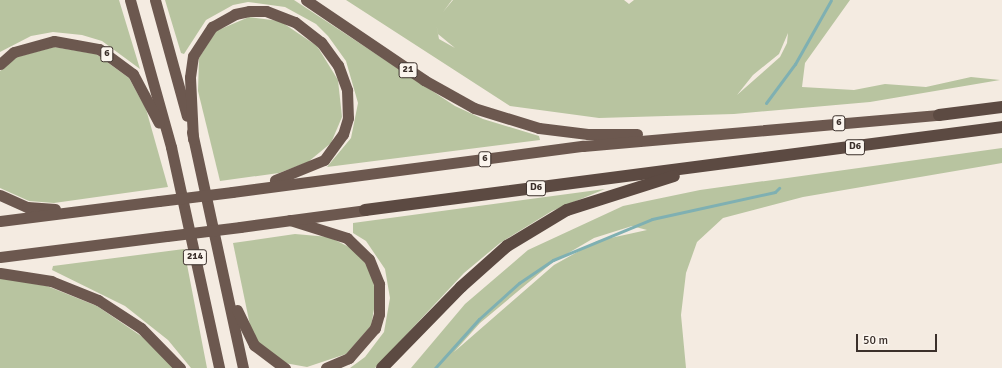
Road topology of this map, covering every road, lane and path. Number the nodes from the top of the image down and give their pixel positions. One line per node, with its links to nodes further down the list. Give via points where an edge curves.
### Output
1 (130, 0): 10 (highway, 214)
2 (155, 0): 9 (highway, 214)
3 (306, 0): 8 (highway, 21, via 452,98 520,124 609,135)
4 (0, 64): 10 (highway, 6, via 14,52 54,41 99,49 133,74)
5 (1002, 107): 6 (highway)
6 (939, 115): 8 (highway, 6)
7 (1002, 127): 11 (highway, D6)
8 (739, 131): 12 (highway, 6, via 583,146)
9 (194, 139): 12 (highway, 6, via 190,77 193,56 200,40 222,19 249,11 282,16 310,32 331,54 343,78 349,104 343,134 335,147 324,160 297,174); 20 (highway, 214)
10 (171, 147): 23 (highway, 214)
11 (708, 166): 14 (highway, D6); 21 (highway, via 597,199 537,227 483,266)
12 (232, 192): 15 (highway, 6, bridge)
13 (0, 195): 15 (highway, 6, via 27,207)
14 (365, 210): 16 (highway)
15 (82, 211): 17 (highway, 6)
16 (290, 220): 18 (highway, bridge); 26 (highway, via 348,238 369,259 379,284 379,314 375,328 348,358)
17 (0, 221)
18 (0, 257)
19 (0, 273): 22 (highway, via 51,280 98,300 141,328)
20 (230, 296): 24 (highway, 214); 25 (highway, via 254,345)
21 (418, 334): 27 (highway); 28 (highway)
22 (180, 368)
23 (219, 368)
24 (243, 368)
25 (285, 368)
26 (326, 368)
27 (382, 368)
28 (392, 368)

